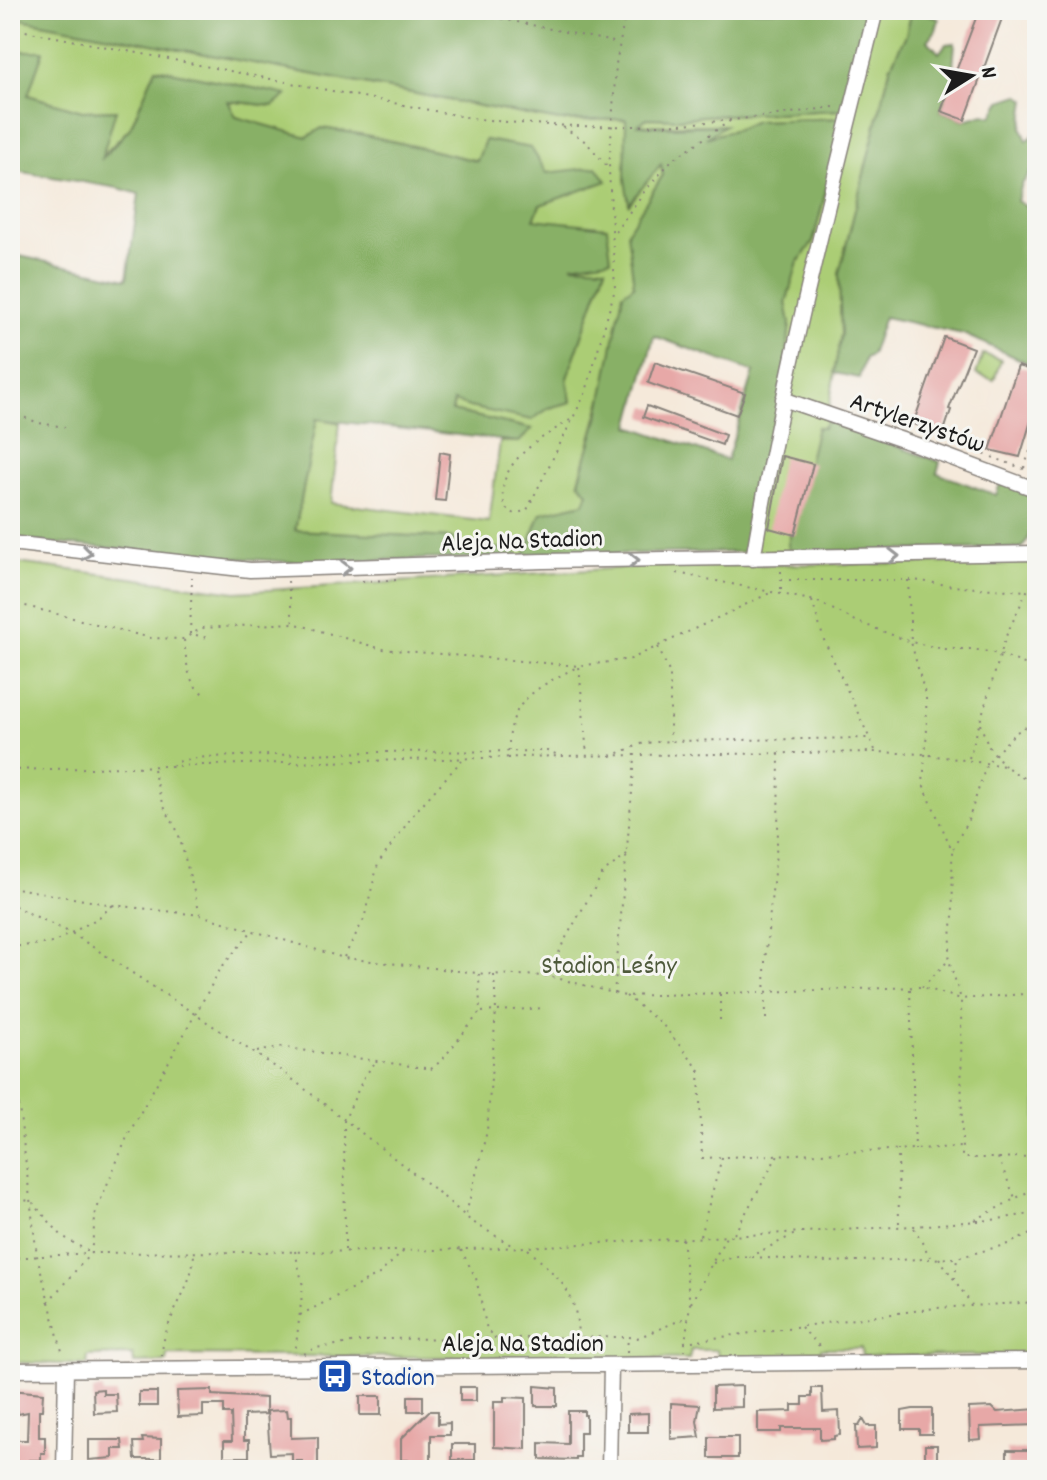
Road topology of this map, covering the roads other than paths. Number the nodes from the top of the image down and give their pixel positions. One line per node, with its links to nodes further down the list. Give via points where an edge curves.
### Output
1 (876, 10): 2 (street)
2 (783, 399): 3 (street, Artylerzystów, via 1021,475); 7 (street)
3 (1037, 490)
4 (1037, 538): 6 (street)
5 (10, 543): 7 (street, Aleja Na Stadion, one-way to 7, via 250,570)
6 (1037, 553): 7 (street, Aleja Na Stadion, one-way to 6)
7 (753, 559)
8 (1037, 1361): 9 (street, Aleja Na Stadion)
9 (619, 1365): 11 (street, Aleja Na Stadion); 13 (street)
10 (10, 1370): 11 (street, Aleja Na Stadion)
11 (66, 1370): 12 (street)
12 (64, 1470)
13 (609, 1470)

